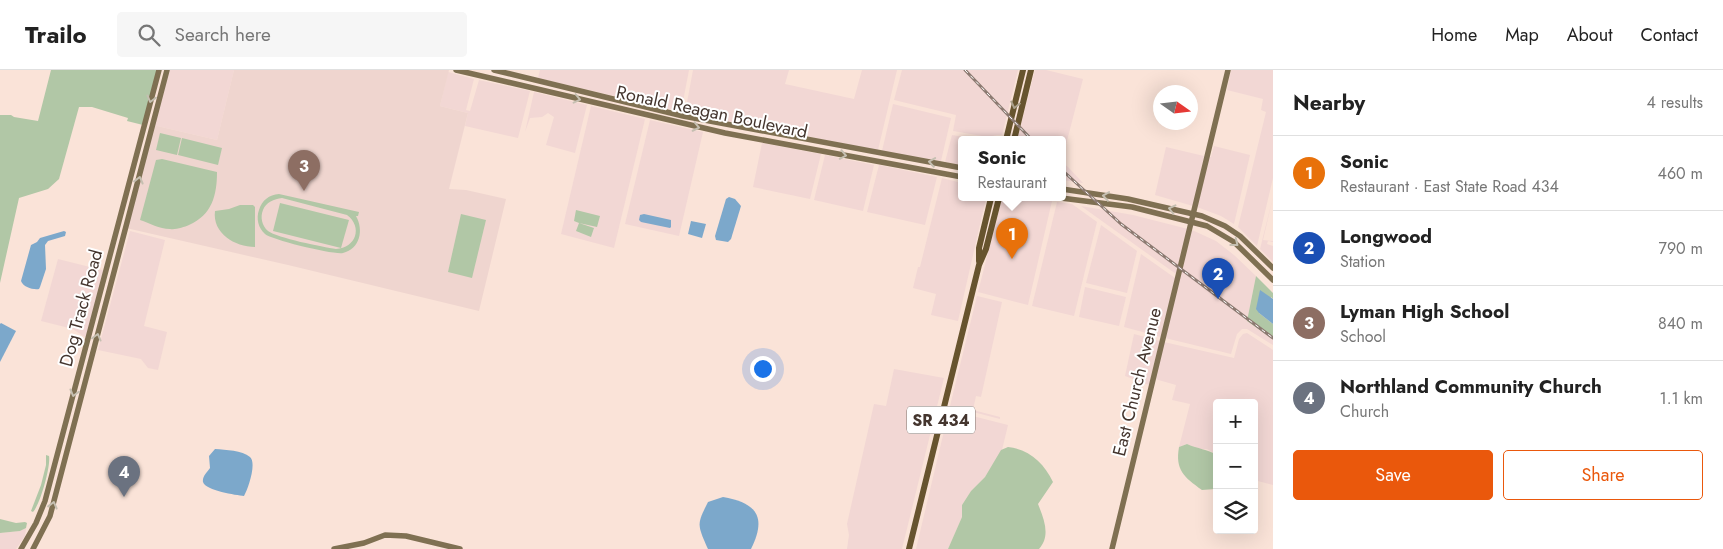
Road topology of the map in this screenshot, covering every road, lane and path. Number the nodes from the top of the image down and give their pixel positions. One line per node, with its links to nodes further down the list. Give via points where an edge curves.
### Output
1 (159, 70): 23 (main road, Dog Track Road, one-way to 23, via 45,501)
2 (167, 70): 24 (main road, Dog Track Road, one-way to 2, via 50,516)
3 (456, 70): 11 (main road, Ronald Reagan Boulevard, one-way to 11, via 725,133)
4 (494, 70): 10 (main road, Ronald Reagan Boulevard, one-way to 4, via 683,116)
5 (1023, 70): 8 (main road, one-way to 8)
6 (1031, 70): 9 (main road)
7 (1228, 70): 16 (main road, East Church Avenue)
8 (1007, 136)
9 (1015, 136)
10 (958, 167)
11 (958, 176)
12 (1066, 190): 16 (main road, one-way to 12)
13 (1066, 199): 17 (main road, via 1132,207)
14 (990, 201): 20 (main road, SR 434)
15 (998, 201): 20 (main road, SR 434)
16 (1194, 214): 17 (main road, East Church Avenue); 18 (main road, via 1225,226)
17 (1192, 222): 19 (main road, one-way to 19, via 1226,236); 28 (main road, East Church Avenue)
18 (1257, 252): 19 (main road); 21 (main road)
19 (1253, 259): 22 (main road)
20 (979, 265): 27 (main road, SR 434)
21 (1273, 268)
22 (1273, 280)
23 (22, 549)
24 (33, 549)
25 (334, 549): 26 (main road, via 385,535 416,538)
26 (460, 549)
27 (909, 549)
28 (1112, 549)

